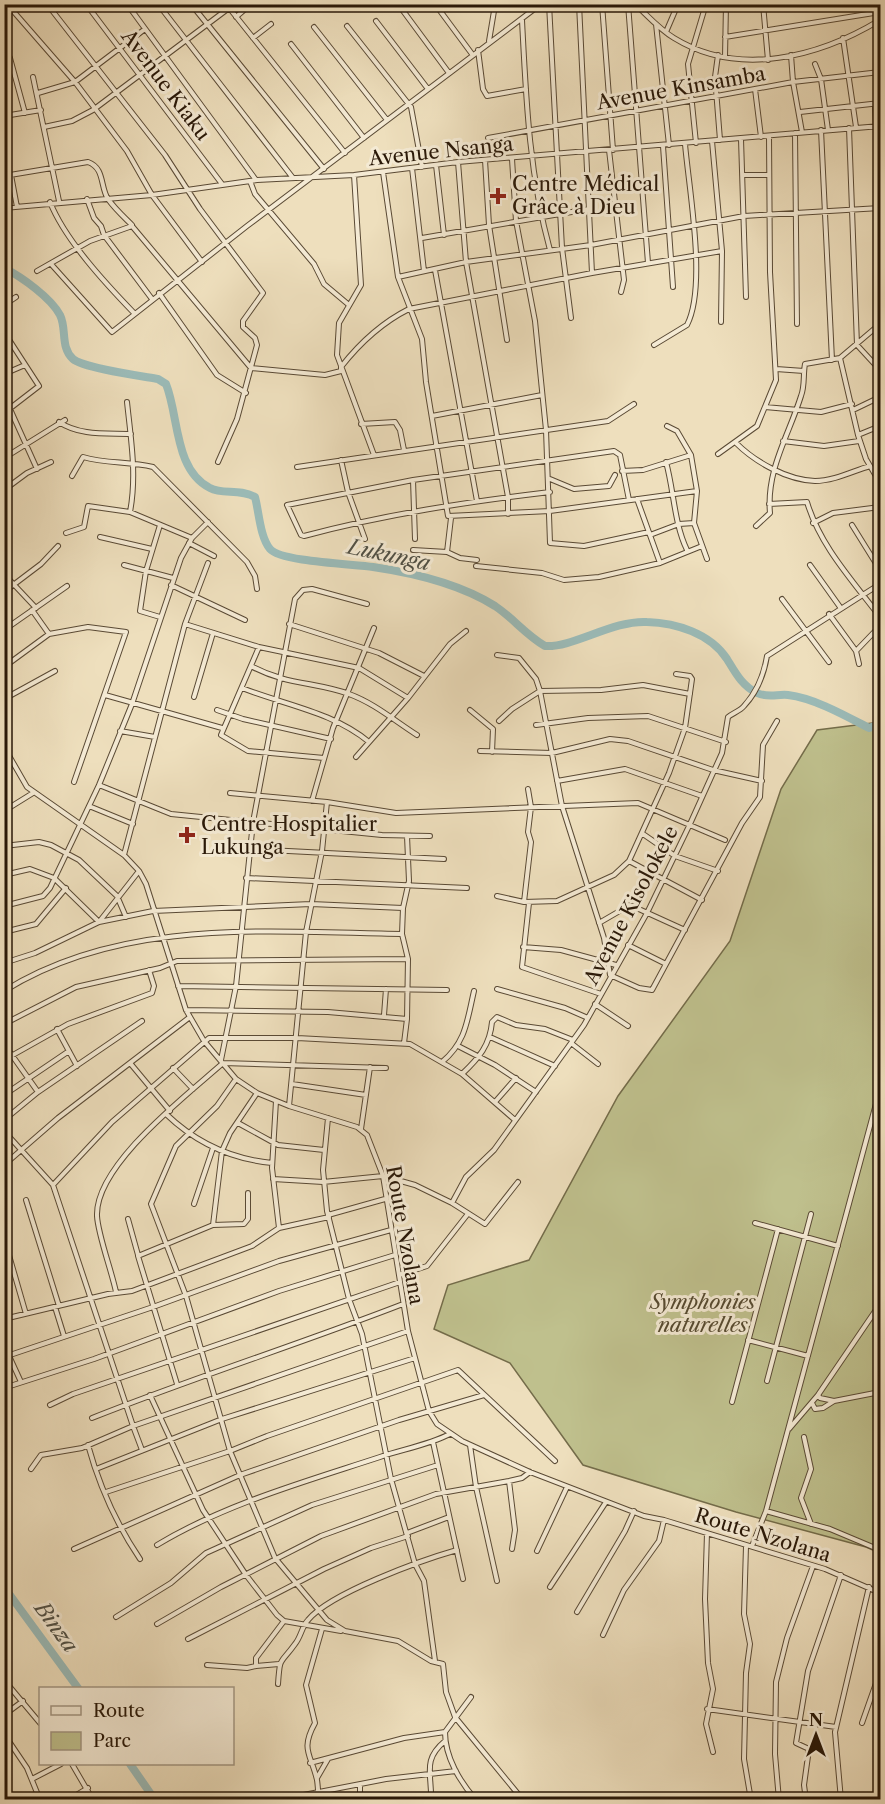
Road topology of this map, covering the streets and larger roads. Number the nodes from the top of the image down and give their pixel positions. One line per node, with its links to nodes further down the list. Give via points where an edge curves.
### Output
1 (7, 4): 62 (street)
2 (47, 4): 54 (street)
3 (86, 4): 45 (street, Avenue Kiaku)
4 (128, 4): 33 (street)
5 (158, 4): 40 (street)
6 (191, 4): 27 (street)
7 (251, 4): 23 (street)
8 (398, 4): 57 (street)
9 (435, 4): 48 (street)
10 (541, 4): 24 (street)
11 (549, 4): 86 (street)
12 (579, 4): 85 (street)
13 (602, 4): 83 (street)
14 (628, 4): 79 (street)
15 (635, 4): 29 (street)
16 (678, 4): 35 (street)
17 (706, 4): 43 (street)
18 (763, 4): 36 (street)
19 (495, 5): 41 (street)
20 (727, 5): 37 (street)
21 (227, 6): 23 (street); 27 (street)
22 (880, 12): 36 (street)
23 (236, 17): 38 (street)
24 (522, 20): 41 (street); 65 (street)
25 (880, 20): 34 (street)
26 (376, 21): 64 (street)
27 (206, 23): 40 (street); 120 (street)
28 (271, 24): 38 (street)
29 (656, 24): 35 (street); 75 (street)
30 (347, 26): 72 (street)
31 (314, 27): 84 (street)
32 (878, 27): 34 (street); 51 (street)
33 (145, 28): 45 (street); 47 (street)
34 (866, 29): 39 (street)
35 (666, 32): 43 (street)
36 (765, 33): 37 (street); 53 (street)
37 (725, 37): 52 (street)
38 (253, 38): 110 (street)
39 (843, 38): 50 (street); 59 (street)
40 (185, 39): 47 (street); 128 (street)
41 (489, 42): 46 (street)
42 (291, 44): 98 (street)
43 (692, 45): 49 (street); 70 (street)
44 (4, 47): 80 (street)
45 (118, 48): 54 (street); 58 (street, Avenue Kiaku)
46 (478, 50): 48 (street); 65 (street, via 487,96)
47 (164, 54): 58 (street); 130 (street)
48 (472, 54): 57 (street)
49 (718, 55): 52 (street); 69 (street)
50 (791, 55): 53 (street); 63 (street)
51 (880, 56)
52 (725, 57): 53 (street)
53 (768, 60)
54 (95, 64): 62 (street); 67 (street)
55 (815, 64): 61 (street)
56 (880, 72): 59 (street, Avenue Kinsamba)
57 (449, 73): 64 (street)
58 (138, 74): 67 (street); 132 (street, Avenue Kiaku)
59 (849, 75): 61 (street, Avenue Kinsamba); 74 (street)
60 (33, 77): 68 (street)
61 (821, 79): 63 (street, Avenue Kinsamba); 76 (street)
62 (75, 82): 68 (street); 78 (street)
63 (793, 82): 66 (street, Avenue Kinsamba); 81 (street)
64 (428, 89): 72 (street)
65 (526, 89): 91 (street)
66 (755, 89): 69 (street, Avenue Kinsamba); 97 (street)
67 (115, 91): 78 (street); 133 (street)
68 (38, 93): 77 (street)
69 (715, 97): 70 (street, Avenue Kinsamba); 101 (street)
70 (690, 102): 75 (street, Avenue Kinsamba); 103 (street)
71 (880, 103): 73 (street)
72 (409, 104): 84 (street); 117 (street)
73 (874, 104): 74 (street); 87 (street)
74 (853, 106): 76 (street); 89 (street)
75 (664, 107): 79 (street, Avenue Kinsamba); 105 (street)
76 (825, 109): 81 (street); 93 (street)
77 (41, 110): 80 (street); 88 (street)
78 (93, 110): 88 (street, via 72,121); 134 (street, via 127,151)
79 (637, 111): 83 (street, Avenue Kinsamba); 107 (street)
80 (25, 112): 82 (street)
81 (800, 112): 94 (street)
82 (4, 116)
83 (610, 116): 85 (street, Avenue Kinsamba); 108 (street)
84 (387, 120): 98 (street)
85 (583, 121): 86 (street, Avenue Kinsamba); 109 (street)
86 (557, 126): 91 (street, Avenue Kinsamba); 111 (street)
87 (878, 126): 89 (street, Avenue Nsanga); 129 (street)
88 (44, 127): 119 (street)
89 (856, 127): 90 (street, Avenue Nsanga)
90 (849, 128): 93 (street, Avenue Nsanga); 144 (street)
91 (529, 130): 99 (street, Avenue Kinsamba); 112 (street)
92 (821, 130): 93 (street, Avenue Nsanga); 94 (street, Avenue Nsanga); 145 (street)
93 (828, 130)
94 (802, 132): 95 (street, Avenue Nsanga)
95 (795, 133): 96 (street, Avenue Nsanga); 147 (street)
96 (769, 136): 97 (street, Avenue Nsanga); 125 (street)
97 (761, 137): 100 (street, Avenue Nsanga)
98 (364, 138): 110 (street)
99 (488, 138)
100 (741, 139): 101 (street, Avenue Nsanga); 124 (street)
101 (720, 140): 102 (street, Avenue Nsanga)
102 (712, 141): 103 (street, Avenue Nsanga); 152 (street)
103 (696, 143): 104 (street, Avenue Nsanga)
104 (685, 144): 105 (street, Avenue Nsanga); 155 (street)
105 (669, 145): 106 (street, Avenue Nsanga)
106 (663, 146): 107 (street, Avenue Nsanga); 157 (street)
107 (640, 147): 108 (street, Avenue Nsanga); 160 (street)
108 (611, 150): 109 (street, Avenue Nsanga); 163 (street)
109 (585, 152): 111 (street, Avenue Nsanga); 141 (street)
110 (345, 153): 120 (street)
111 (558, 155): 112 (street, Avenue Nsanga); 146 (street)
112 (531, 157): 113 (street, Avenue Nsanga); 149 (street)
113 (512, 159): 114 (street, Avenue Nsanga); 151 (street)
114 (485, 160): 115 (street, Avenue Nsanga); 153 (street)
115 (458, 162): 116 (street, Avenue Nsanga); 156 (street)
116 (436, 165): 117 (street, Avenue Nsanga); 159 (street)
117 (422, 167): 118 (street, Avenue Nsanga)
118 (412, 168): 121 (street, Avenue Nsanga); 161 (street)
119 (52, 169): 122 (street); 135 (street, via 93,164); 137 (street)
120 (324, 169): 127 (street)
121 (383, 172): 123 (street, Avenue Nsanga); 183 (street)
122 (11, 175): 126 (street); 139 (street)
123 (354, 175): 127 (street, Avenue Nsanga); 197 (street, via 362,285)
124 (742, 175): 125 (street); 150 (street)
125 (769, 175): 148 (street)
126 (4, 176)
127 (313, 177): 128 (street, Avenue Nsanga); 143 (street)
128 (294, 178): 130 (street, Avenue Nsanga)
129 (879, 178): 142 (street)
130 (257, 180): 131 (street, Avenue Nsanga)
131 (250, 181): 132 (street, Avenue Nsanga); 143 (street, via 255,194)
132 (222, 184): 133 (street, Avenue Nsanga)
133 (188, 190): 134 (street, Avenue Nsanga); 164 (street)
134 (152, 195): 135 (street, Avenue Nsanga); 174 (street)
135 (107, 198): 136 (street, Avenue Nsanga); 154 (street)
136 (87, 199): 137 (street, Avenue Nsanga); 158 (street)
137 (58, 201): 138 (street, Avenue Nsanga)
138 (50, 202): 139 (street, Avenue Nsanga); 166 (street, via 57,219)
139 (17, 207): 140 (street, Avenue Nsanga)
140 (4, 208)
141 (589, 208): 146 (street); 165 (street)
142 (880, 208): 144 (street); 162 (street)
143 (270, 209): 164 (street); 197 (street, via 314,264 324,284)
144 (851, 209): 145 (street); 209 (street)
145 (824, 210): 147 (street); 212 (street)
146 (561, 213): 149 (street); 167 (street)
147 (795, 213): 148 (street); 204 (street)
148 (769, 215): 150 (street); 216 (street)
149 (541, 216): 151 (street); 168 (street)
150 (744, 216): 152 (street); 193 (street)
151 (516, 221): 153 (street); 170 (street)
152 (720, 221): 155 (street); 169 (street)
153 (489, 225): 156 (street); 172 (street)
154 (132, 226): 158 (street); 184 (street)
155 (693, 226): 157 (street); 171 (street)
156 (462, 231): 159 (street); 175 (street)
157 (670, 232): 160 (street); 173 (street)
158 (104, 235): 166 (street); 194 (street)
159 (444, 235): 161 (street)
160 (645, 235): 163 (street); 176 (street)
161 (422, 238): 181 (street)
162 (880, 239)
163 (619, 240): 165 (street); 178 (street)
164 (225, 244): 174 (street); 215 (street, via 263,293 243,324 257,341)
165 (591, 245): 167 (street); 182 (street)
166 (80, 248): 177 (street); 201 (street, via 105,283)
167 (562, 248): 168 (street); 185 (street)
168 (550, 250): 170 (street)
169 (722, 251): 171 (street); 203 (street)
170 (523, 254): 172 (street); 186 (street)
171 (697, 256): 173 (street); 208 (street, via 692,316 683,328)
172 (494, 258): 175 (street); 188 (street)
173 (672, 260): 176 (street); 187 (street)
174 (202, 262): 184 (street)
175 (466, 262): 179 (street); 191 (street)
176 (648, 263): 178 (street)
177 (51, 264): 180 (street); 201 (street, via 112,332)
178 (621, 268): 182 (street); 189 (street)
179 (435, 270): 181 (street); 195 (street)
180 (37, 271)
181 (424, 271): 183 (street)
182 (592, 273): 185 (street)
183 (398, 278): 199 (street)
184 (178, 279): 190 (street); 215 (street)
185 (565, 280): 186 (street); 202 (street)
186 (529, 286): 188 (street); 222 (street)
187 (673, 288)
188 (498, 291): 191 (street); 207 (street)
189 (621, 292)
190 (159, 293): 194 (street); 221 (street, via 217,375)
191 (472, 296): 195 (street); 225 (street)
192 (16, 297): 198 (street)
193 (746, 297)
194 (152, 299): 201 (street)
195 (440, 301): 199 (street); 230 (street)
196 (880, 302): 200 (street)
197 (349, 304): 218 (street, via 339,323 337,355)
198 (4, 305)
199 (409, 309): 218 (street, via 360,345); 234 (street, via 422,339)
200 (880, 312)
201 (134, 313)
202 (571, 318)
203 (721, 322)
204 (797, 324)
205 (880, 327): 209 (street)
206 (4, 332): 214 (street)
207 (507, 340)
208 (654, 345)
209 (857, 345): 211 (street); 213 (street)
210 (880, 354): 213 (street)
211 (840, 358): 212 (street); 227 (street)
212 (832, 361): 219 (street, via 807,363)
213 (873, 362): 217 (street)
214 (25, 365): 220 (street); 229 (street, via 39,386)
215 (251, 369): 218 (street, via 325,375); 221 (street)
216 (776, 369): 219 (street); 228 (street, via 773,391)
217 (880, 370)
218 (341, 371): 237 (street)
219 (804, 371): 231 (street)
220 (4, 375)
221 (246, 393): 259 (street)
222 (542, 395): 225 (street); 240 (street)
223 (880, 397): 232 (street)
224 (127, 402): 241 (street)
225 (492, 404): 230 (street); 243 (street)
226 (633, 404): 240 (street, via 608,421)
227 (852, 404): 231 (street, via 821,412); 232 (street)
228 (765, 407): 231 (street); 248 (street, via 755,429)
229 (10, 409): 233 (street); 247 (street)
230 (461, 410): 234 (street); 244 (street)
231 (796, 410): 245 (street)
232 (853, 410): 242 (street)
233 (4, 413)
234 (432, 416): 249 (street)
235 (65, 420): 236 (street)
236 (59, 422): 241 (street, via 69,429); 247 (street)
237 (362, 424): 250 (street, via 395,422); 252 (street)
238 (668, 426): 253 (street, via 677,431)
239 (880, 426): 242 (street)
240 (546, 430): 243 (street); 256 (street)
241 (130, 434): 258 (street)
242 (858, 435): 246 (street)
243 (497, 436): 244 (street); 263 (street)
244 (465, 440): 249 (street); 267 (street)
245 (783, 441): 246 (street, via 824,446); 265 (street)
246 (860, 441): 261 (street)
247 (27, 443): 254 (street); 264 (street)
248 (736, 443): 251 (street); 265 (street, via 750,458)
249 (438, 444): 250 (street); 270 (street)
250 (404, 450): 252 (street)
251 (718, 454)
252 (374, 455): 255 (street)
253 (691, 455): 260 (street); 275 (street)
254 (4, 458)
255 (341, 460): 262 (street); 276 (street)
256 (548, 461): 263 (street); 266 (street, via 614,451 620,455); 271 (street)
257 (51, 462): 264 (street)
258 (134, 462): 269 (street, via 100,462 83,457); 288 (street); 292 (street, via 153,467)
259 (218, 462)
260 (666, 462): 266 (street, via 643,470); 278 (street)
261 (870, 466): 265 (street, via 815,481); 273 (street)
262 (297, 467)
263 (502, 468): 267 (street); 279 (street)
264 (37, 469): 274 (street)
265 (774, 469): 284 (street)
266 (622, 471): 281 (street)
267 (471, 472): 270 (street); 282 (street)
268 (615, 475): 271 (street, via 609,486 580,489)
269 (72, 476)
270 (442, 477): 272 (street); 283 (street)
271 (549, 479): 277 (street)
272 (413, 480): 276 (street); 286 (street)
273 (880, 483)
274 (4, 490)
275 (697, 491): 278 (street); 293 (street)
276 (348, 492): 291 (street); 291 (street, via 287,505 304,536)
277 (550, 492): 279 (street); 287 (street)
278 (675, 494): 280 (street); 295 (street)
279 (508, 497): 282 (street); 289 (street)
280 (637, 499): 281 (street); 300 (street)
281 (629, 500): 287 (street)
282 (477, 501): 283 (street)
283 (447, 504): 286 (street); 290 (street)
284 (770, 504): 294 (street, via 807,502); 298 (street, via 769,515)
285 (880, 507): 294 (street, via 833,513)
286 (416, 510): 291 (street); 304 (street)
287 (550, 511): 289 (street); 300 (street, via 550,543 584,546)
288 (130, 512): 296 (street); 299 (street, via 88,506 84,527)
289 (508, 514): 290 (street)
290 (451, 518): 311 (street)
291 (359, 521): 303 (street)
292 (208, 522): 302 (street); 328 (street, via 247,562)
293 (694, 523): 295 (street); 307 (street)
294 (813, 523): 330 (street, via 825,545)
295 (679, 524): 300 (street); 310 (street)
296 (160, 525): 302 (street); 308 (street)
297 (852, 525): 320 (street)
298 (756, 526)
299 (66, 533)
300 (649, 534): 316 (street)
301 (100, 537): 308 (street)
302 (192, 538): 305 (street)
303 (365, 539)
304 (415, 539)
305 (189, 543): 312 (street); 323 (street)
306 (58, 546): 326 (street)
307 (702, 546): 310 (street); 313 (street)
308 (152, 549): 321 (street)
309 (413, 550): 311 (street)
310 (687, 550): 316 (street)
311 (447, 552): 314 (street)
312 (214, 556)
313 (707, 559)
314 (477, 560)
315 (208, 563): 331 (street)
316 (660, 563): 319 (street, via 564,580 542,573)
317 (124, 565): 321 (street)
318 (810, 565): 334 (street)
319 (476, 566)
320 (880, 570)
321 (146, 571): 323 (street); 338 (street, via 140,611)
322 (4, 574): 326 (street)
323 (173, 578): 325 (street)
324 (880, 584): 330 (street, Avenue Kisolokele)
325 (171, 585): 331 (street); 338 (street)
326 (13, 586): 329 (street); 335 (street)
327 (67, 586): 335 (street)
328 (257, 589)
329 (4, 592)
330 (864, 593): 334 (street, Avenue Kisolokele); 337 (street)
331 (195, 597): 339 (street); 340 (street)
332 (782, 599): 345 (street)
333 (367, 604): 341 (street, via 322,590 303,590 295,599)
334 (840, 607): 336 (street, Avenue Kisolokele)
335 (34, 609): 344 (street); 348 (street)
336 (829, 614): 345 (street, Avenue Kisolokele); 351 (street)
337 (880, 616)
338 (160, 617): 372 (street)
339 (245, 620)
340 (185, 624): 347 (street); 375 (street)
341 (289, 624): 350 (street); 352 (street)
342 (880, 626): 351 (street)
343 (374, 628): 350 (street)
344 (4, 630)
345 (804, 630): 354 (street); 391 (street, Avenue Kisolokele, via 766,656 763,675 745,705 728,717)
346 (466, 631): 361 (street)
347 (213, 633): 349 (street); 368 (street)
348 (49, 634): 357 (street); 367 (street, via 88,627 126,632)
349 (259, 647): 352 (street); 356 (street)
350 (366, 648): 358 (street); 361 (street)
351 (856, 651): 355 (street)
352 (284, 652): 358 (street); 362 (street)
353 (497, 655): 364 (street, via 519,658 536,679)
354 (829, 662)
355 (860, 664)
356 (251, 666): 362 (street); 363 (street)
357 (4, 667)
358 (359, 668): 365 (street); 369 (street)
359 (54, 671): 370 (street)
360 (676, 674): 366 (street, via 692,677)
361 (424, 676): 369 (street)
362 (279, 680): 365 (street); 371 (street)
363 (242, 688): 371 (street); 376 (street)
364 (540, 691): 366 (street, via 653,685); 379 (street); 381 (street)
365 (347, 693): 377 (street); 378 (street)
366 (690, 694): 385 (street)
367 (104, 695): 372 (street); 402 (street)
368 (194, 697)
369 (408, 698): 377 (street)
370 (4, 699)
371 (274, 701): 378 (street); 382 (street)
372 (132, 704): 375 (street); 386 (street)
373 (217, 710): 376 (street)
374 (470, 710): 394 (street, via 491,726 495,735)
375 (162, 712): 384 (street); 388 (street)
376 (229, 714): 382 (street); 384 (street)
377 (390, 717): 387 (street); 390 (street)
378 (337, 720): 389 (street); 390 (street)
379 (499, 721)
380 (777, 721): 401 (street, via 764,739)
381 (546, 723): 383 (street); 385 (street, via 648,716); 396 (street)
382 (271, 725): 389 (street); 395 (street)
383 (536, 725)
384 (222, 728): 395 (street, via 221,735 244,750)
385 (685, 728): 391 (street); 397 (street)
386 (120, 731): 388 (street); 405 (street)
387 (417, 735)
388 (155, 737): 412 (street)
389 (331, 739): 399 (street)
390 (369, 742): 398 (street)
391 (726, 742): 400 (street, Avenue Kisolokele)
392 (4, 747): 407 (street, via 19,777)
393 (480, 751): 394 (street)
394 (492, 752): 396 (street)
395 (266, 753): 399 (street); 409 (street)
396 (552, 753): 397 (street, via 610,739); 403 (street)
397 (676, 755): 400 (street); 404 (street)
398 (356, 757)
399 (324, 758): 411 (street)
400 (713, 770): 401 (street); 410 (street, Avenue Kisolokele)
401 (762, 781): 438 (street, via 760,797)
402 (74, 782)
403 (557, 782): 404 (street, via 618,768); 415 (street)
404 (666, 782): 410 (street); 417 (street)
405 (99, 785): 412 (street); 414 (street)
406 (528, 789): 416 (street)
407 (33, 793): 418 (street); 422 (street)
408 (230, 793): 409 (street)
409 (257, 796): 411 (street); 419 (street)
410 (702, 796): 421 (street, Avenue Kisolokele)
411 (312, 801): 413 (street)
412 (139, 802): 419 (street, via 171,814); 420 (street)
413 (327, 802): 416 (street, via 396,813); 423 (street)
414 (89, 806): 420 (street); 422 (street)
415 (562, 806): 416 (street); 417 (street, via 638,803); 445 (street)
416 (531, 807): 451 (street)
417 (655, 809): 421 (street); 424 (street)
418 (4, 811)
419 (253, 822): 423 (street); 429 (street)
420 (133, 824): 432 (street)
421 (690, 824): 427 (street); 433 (street, Avenue Kisolokele)
422 (80, 825): 431 (street); 432 (street)
423 (324, 828): 425 (street); 430 (street)
424 (643, 834): 433 (street); 436 (street)
425 (407, 836): 426 (street); 434 (street)
426 (430, 836)
427 (725, 840)
428 (4, 846): 431 (street, via 39,842)
429 (249, 849): 430 (street); 441 (street)
430 (322, 851): 434 (street); 442 (street)
431 (66, 853): 440 (street); 448 (street, via 89,868)
432 (124, 855): 437 (street)
433 (675, 856): 438 (street); 443 (street, Avenue Kisolokele)
434 (407, 858): 435 (street); 444 (street)
435 (444, 859)
436 (629, 861): 443 (street); 445 (street, via 614,875)
437 (139, 871): 448 (street); 456 (street)
438 (718, 871): 450 (street)
439 (4, 875): 440 (street, via 30,869)
440 (54, 878): 446 (street); 453 (street, via 43,896)
441 (246, 878): 442 (street); 454 (street)
442 (315, 880): 444 (street); 452 (street)
443 (662, 881): 450 (street); 457 (street, Avenue Kisolokele)
444 (407, 887): 447 (street); 455 (street)
445 (588, 887): 451 (street, via 557,902); 460 (street)
446 (66, 888): 459 (street); 462 (street, via 36,924)
447 (467, 888)
448 (117, 896): 458 (street); 459 (street)
449 (496, 896): 451 (street)
450 (702, 900): 461 (street)
451 (526, 903): 468 (street)
452 (311, 904): 454 (street); 455 (street); 464 (street)
453 (4, 906)
454 (244, 907): 456 (street); 463 (street)
455 (403, 908): 465 (street)
456 (153, 911): 458 (street); 466 (street)
457 (647, 913): 460 (street, via 630,905); 461 (street); 467 (street, Avenue Kisolokele)
458 (126, 917): 459 (street)
459 (99, 922): 472 (street, via 35,953)
460 (599, 923): 473 (street)
461 (685, 930): 474 (street)
462 (4, 932)
463 (243, 932): 464 (street); 466 (street); 470 (street)
464 (306, 932): 465 (street); 471 (street)
465 (402, 934): 469 (street)
466 (161, 937): 475 (street); 486 (street, via 46,968)
467 (628, 945): 474 (street); 476 (street, Avenue Kisolokele)
468 (523, 947): 473 (street, via 561,950); 488 (street, via 524,970)
469 (408, 959): 471 (street); 484 (street)
470 (239, 960): 471 (street); 475 (street, via 177,961); 480 (street)
471 (303, 960): 481 (street)
472 (4, 963)
473 (609, 963): 476 (street); 478 (street)
474 (666, 964): 478 (street, via 652,990)
475 (171, 965): 477 (street); 479 (street)
476 (616, 965): 478 (street, Avenue Kisolokele)
477 (149, 970): 498 (street, via 76,987); 500 (street, via 155,989 152,993)
478 (610, 975): 488 (street, Avenue Kisolokele)
479 (178, 986): 480 (street); 490 (street)
480 (236, 986): 481 (street); 491 (street)
481 (302, 987): 482 (street); 492 (street)
482 (386, 989): 484 (street); 493 (street)
483 (497, 989): 495 (street)
484 (406, 990): 485 (street); 496 (street)
485 (447, 990)
486 (4, 991)
487 (474, 991): 508 (street)
488 (601, 994): 489 (street, Avenue Kisolokele)
489 (595, 1005): 495 (street, Avenue Kisolokele); 499 (street)
490 (186, 1010): 491 (street); 494 (street)
491 (232, 1010): 492 (street); 502 (street)
492 (300, 1012): 493 (street); 503 (street)
493 (384, 1015): 496 (street)
494 (190, 1017): 504 (street); 515 (street)
495 (588, 1018): 505 (street, Avenue Kisolokele)
496 (407, 1019): 506 (street)
497 (142, 1021): 518 (street)
498 (4, 1024)
499 (628, 1026)
500 (57, 1029): 509 (street); 510 (street)
501 (490, 1037): 505 (street, via 492,1022 501,1017); 511 (street); 519 (street)
502 (226, 1038): 503 (street); 504 (street); 513 (street)
503 (297, 1038): 506 (street); 517 (street)
504 (204, 1041): 513 (street); 521 (street)
505 (572, 1041): 516 (street); 519 (street, Avenue Kisolokele)
506 (404, 1043): 514 (street)
507 (4, 1044): 510 (street)
508 (458, 1046): 511 (street); 514 (street)
509 (69, 1051): 518 (street); 525 (street)
510 (12, 1055): 512 (street); 525 (street)
511 (479, 1057): 523 (street); 524 (street)
512 (4, 1060)
513 (222, 1062): 517 (street); 526 (street); 529 (street)
514 (442, 1062): 523 (street)
515 (130, 1063): 528 (street); 549 (street)
516 (598, 1064)
517 (295, 1065): 520 (street); 527 (street)
518 (77, 1066): 531 (street)
519 (555, 1066): 532 (street, Avenue Kisolokele)
520 (370, 1067): 522 (street); 535 (street)
521 (173, 1068): 528 (street); 529 (street)
522 (386, 1068)
523 (462, 1074): 537 (street)
524 (516, 1078): 532 (street); 537 (street)
525 (28, 1079): 531 (street); 534 (street)
526 (236, 1079): 533 (street); 546 (street, via 217,1106)
527 (292, 1084): 535 (street); 538 (street)
528 (150, 1089): 539 (street); 558 (street, via 103,1131)
529 (194, 1089): 539 (street)
530 (880, 1089): 577 (street)
531 (38, 1092): 541 (street)
532 (536, 1092): 542 (street, Avenue Kisolokele)
533 (257, 1093): 536 (street); 543 (street)
534 (4, 1095)
535 (366, 1095): 544 (street)
536 (276, 1101): 538 (street); 547 (street)
537 (495, 1102): 542 (street)
538 (289, 1106): 540 (street)
539 (168, 1113): 546 (street); 585 (street, via 117,1164 99,1201 98,1225)
540 (328, 1118): 544 (street); 550 (street)
541 (4, 1120)
542 (515, 1120): 562 (street, Avenue Kisolokele, via 494,1150 466,1177)
543 (238, 1123): 547 (street); 551 (street)
544 (361, 1129): 554 (street, Route Nzolana)
545 (4, 1131): 549 (street)
546 (186, 1133): 548 (street); 576 (street, via 176,1146 152,1204)
547 (273, 1142): 550 (street); 552 (street)
548 (213, 1148): 551 (street); 563 (street)
549 (21, 1150): 553 (street); 558 (street)
550 (324, 1150): 556 (street)
551 (222, 1151): 552 (street); 569 (street)
552 (272, 1163): 555 (street)
553 (4, 1165)
554 (383, 1176): 556 (street); 560 (street, Route Nzolana); 562 (street, via 415,1185)
555 (273, 1179): 556 (street); 570 (street)
556 (323, 1182): 566 (street)
557 (518, 1182): 565 (street, via 485,1224)
558 (53, 1185): 587 (street)
559 (248, 1193): 569 (street, via 247,1222)
560 (385, 1199): 566 (street); 572 (street, Route Nzolana)
561 (26, 1200): 591 (street)
562 (452, 1203): 565 (street)
563 (194, 1204)
564 (811, 1214): 573 (street)
565 (467, 1215): 582 (street, via 427,1266)
566 (329, 1216): 570 (street); 575 (street)
567 (128, 1219): 579 (street)
568 (755, 1223): 571 (street)
569 (213, 1225): 576 (street)
570 (279, 1228): 581 (street, via 252,1246)
571 (778, 1229): 573 (street); 601 (street)
572 (391, 1230): 575 (street); 578 (street, Route Nzolana)
573 (805, 1236): 577 (street); 604 (street)
574 (4, 1238): 593 (street)
575 (337, 1243): 580 (street); 586 (street)
576 (166, 1244): 579 (street); 581 (street)
577 (838, 1246): 608 (street)
578 (395, 1255): 580 (street); 582 (street, Route Nzolana)
579 (138, 1256): 584 (street)
580 (343, 1270): 588 (street); 595 (street)
581 (177, 1274): 584 (street); 586 (street)
582 (398, 1275): 583 (street, Route Nzolana)
583 (399, 1282): 588 (street); 589 (street, Route Nzolana)
584 (147, 1286): 585 (street); 592 (street)
585 (117, 1292): 587 (street)
586 (186, 1296): 592 (street); 595 (street)
587 (92, 1299): 591 (street); 597 (street)
588 (349, 1299): 596 (street); 605 (street)
589 (403, 1304): 596 (street); 598 (street, Route Nzolana)
590 (880, 1304): 622 (street)
591 (57, 1307): 593 (street); 600 (street)
592 (153, 1307): 597 (street); 599 (street)
593 (26, 1314): 594 (street)
594 (4, 1320)
595 (194, 1321): 599 (street); 605 (street)
596 (357, 1322): 602 (street); 612 (street)
597 (99, 1325): 600 (street); 606 (street)
598 (408, 1331): 602 (street); 609 (street, Route Nzolana)
599 (160, 1333): 606 (street); 610 (street)
600 (64, 1336): 607 (street)
601 (748, 1340): 604 (street); 626 (street)
602 (364, 1344): 611 (street); 623 (street)
603 (4, 1345): 607 (street)
604 (776, 1347): 608 (street); 614 (street)
605 (202, 1351): 610 (street); 612 (street)
606 (107, 1354): 613 (street); 615 (street)
607 (7, 1356): 615 (street)
608 (808, 1356): 636 (street)
609 (415, 1358): 611 (street); 617 (street, Route Nzolana)
610 (170, 1361): 613 (street); 616 (street)
611 (368, 1373): 624 (street); 633 (street)
612 (210, 1374): 616 (street); 623 (street)
613 (116, 1380): 628 (street); 629 (street)
614 (767, 1381)
615 (21, 1382): 618 (street)
616 (177, 1384): 620 (street)
617 (421, 1385): 621 (street, via 458,1371); 624 (street); 630 (street, Route Nzolana)
618 (4, 1388)
619 (880, 1392): 625 (street)
620 (150, 1395): 629 (street); 632 (street)
621 (484, 1395): 630 (street); 646 (street)
622 (818, 1395): 625 (street); 627 (street)
623 (217, 1398): 632 (street); 633 (street)
624 (374, 1400): 635 (street); 644 (street)
625 (834, 1401): 627 (street, via 819,1409)
626 (732, 1402)
627 (812, 1402): 636 (street)
628 (50, 1405)
629 (124, 1406): 631 (street); 634 (street)
630 (429, 1411): 635 (street); 637 (street, Route Nzolana)
631 (92, 1418)
632 (159, 1418): 634 (street); 639 (street)
633 (222, 1419): 639 (street); 644 (street)
634 (133, 1426): 641 (street); 643 (street)
635 (380, 1426): 645 (street); 652 (street)
636 (787, 1432): 664 (street)
637 (450, 1434): 640 (street); 642 (street, Route Nzolana)
638 (804, 1437): 668 (street, via 811,1469 801,1498)
639 (169, 1440): 643 (street); 648 (street)
640 (433, 1442): 645 (street); 647 (street)
641 (88, 1445): 649 (street, via 41,1455); 650 (street)
642 (470, 1445): 651 (street, Route Nzolana); 655 (street)
643 (142, 1450): 650 (street)
644 (230, 1451): 648 (street); 652 (street)
645 (386, 1455): 653 (street); 660 (street)
646 (555, 1461)
647 (438, 1465): 653 (street); 658 (street)
648 (182, 1467): 657 (street); 659 (street)
649 (31, 1469)
650 (96, 1469): 657 (street)
651 (530, 1472): 654 (street); 656 (street, Route Nzolana)
652 (240, 1475): 659 (street); 660 (street)
653 (391, 1479): 662 (street); 670 (street, via 312,1505)
654 (509, 1481): 655 (street); 678 (street, via 515,1530)
655 (476, 1487): 658 (street); 689 (street)
656 (567, 1487): 661 (street, Route Nzolana); 681 (street)
657 (106, 1492): 669 (street)
658 (444, 1492): 662 (street); 665 (street)
659 (196, 1496): 666 (street); 669 (street)
660 (249, 1502): 666 (street); 670 (street)
661 (606, 1502): 663 (street, Route Nzolana); 691 (street)
662 (399, 1508): 672 (street); 682 (street, via 321,1536)
663 (634, 1511): 667 (street, Route Nzolana); 696 (street)
664 (766, 1511): 668 (street); 676 (street)
665 (449, 1517): 672 (street); 679 (street)
666 (209, 1519): 673 (street); 674 (street)
667 (664, 1520): 671 (street, Route Nzolana); 703 (street, via 659,1541 624,1590)
668 (811, 1524): 680 (street)
669 (120, 1528): 677 (street); 683 (street)
670 (260, 1528): 673 (street); 682 (street)
671 (707, 1533): 675 (street, Route Nzolana); 714 (street, via 705,1599 713,1689)
672 (408, 1534): 684 (street); 690 (street)
673 (227, 1544): 686 (street); 697 (street, via 206,1553 171,1582)
674 (157, 1545)
675 (746, 1546): 676 (street, Route Nzolana); 715 (street, via 744,1614 750,1644)
676 (753, 1546): 685 (street, Route Nzolana)
677 (74, 1549)
678 (512, 1549)
679 (457, 1550): 684 (street); 688 (street)
680 (880, 1550)
681 (537, 1551)
682 (275, 1558): 686 (street); 690 (street)
683 (140, 1559)
684 (415, 1564): 695 (street, via 366,1584); 705 (street, via 424,1583)
685 (813, 1566): 687 (street, Route Nzolana); 718 (street, via 778,1670)
686 (246, 1575): 694 (street); 699 (street)
687 (841, 1575): 692 (street, Route Nzolana); 720 (street, via 808,1671)
688 (463, 1579)
689 (497, 1581)
690 (296, 1584): 694 (street); 695 (street)
691 (550, 1587)
692 (868, 1587): 693 (street, Route Nzolana); 722 (street)
693 (880, 1593)
694 (266, 1598): 698 (street); 704 (street)
695 (318, 1611): 700 (street); 702 (street)
696 (577, 1612)
697 (116, 1617)
698 (284, 1622): 700 (street); 708 (street, via 256,1658)
699 (157, 1624)
700 (305, 1624): 701 (street); 706 (street, via 297,1642)
701 (322, 1629): 702 (street); 729 (street, via 306,1680 315,1723 308,1737)
702 (345, 1631): 705 (street, via 398,1641)
703 (603, 1635)
704 (188, 1639)
705 (435, 1661): 717 (street, via 443,1664 446,1692)
706 (279, 1664): 708 (street); 711 (street)
707 (207, 1665): 708 (street)
708 (256, 1666)
709 (880, 1672): 721 (street)
710 (4, 1680): 713 (street)
711 (278, 1684)
712 (471, 1697): 717 (street)
713 (23, 1701): 716 (street); 719 (street)
714 (707, 1709): 715 (street); 727 (street)
715 (745, 1714): 718 (street); 750 (street, via 744,1759)
716 (4, 1715)
717 (455, 1717): 723 (street); 749 (street)
718 (776, 1718): 720 (street); 751 (street)
719 (39, 1722)
720 (798, 1722): 722 (street); 752 (street, via 796,1743 809,1749)
721 (862, 1723)
722 (836, 1727): 753 (street)
723 (445, 1732): 726 (street); 728 (street, via 404,1738)
724 (4, 1734): 736 (street)
725 (880, 1737): 732 (street)
726 (445, 1741): 733 (street); 734 (street, via 431,1757)
727 (712, 1752)
728 (328, 1759): 729 (street); 735 (street)
729 (310, 1763): 735 (street)
730 (59, 1765): 736 (street)
731 (73, 1765): 738 (street)
732 (880, 1767)
733 (456, 1771): 734 (street); 748 (street)
734 (430, 1773): 737 (street); 747 (street)
735 (316, 1778): 739 (street)
736 (32, 1779): 740 (street)
737 (360, 1785): 739 (street); 746 (street)
738 (88, 1788): 743 (street); 744 (street)
739 (318, 1793): 741 (street); 745 (street)
740 (39, 1797): 742 (street)
741 (288, 1798)
742 (27, 1800)
743 (68, 1800)
744 (93, 1800)
745 (319, 1800)
746 (360, 1800)
747 (431, 1800)
748 (476, 1800)
749 (524, 1800)
750 (751, 1800)
751 (779, 1800)
752 (806, 1800)
753 (841, 1800)

